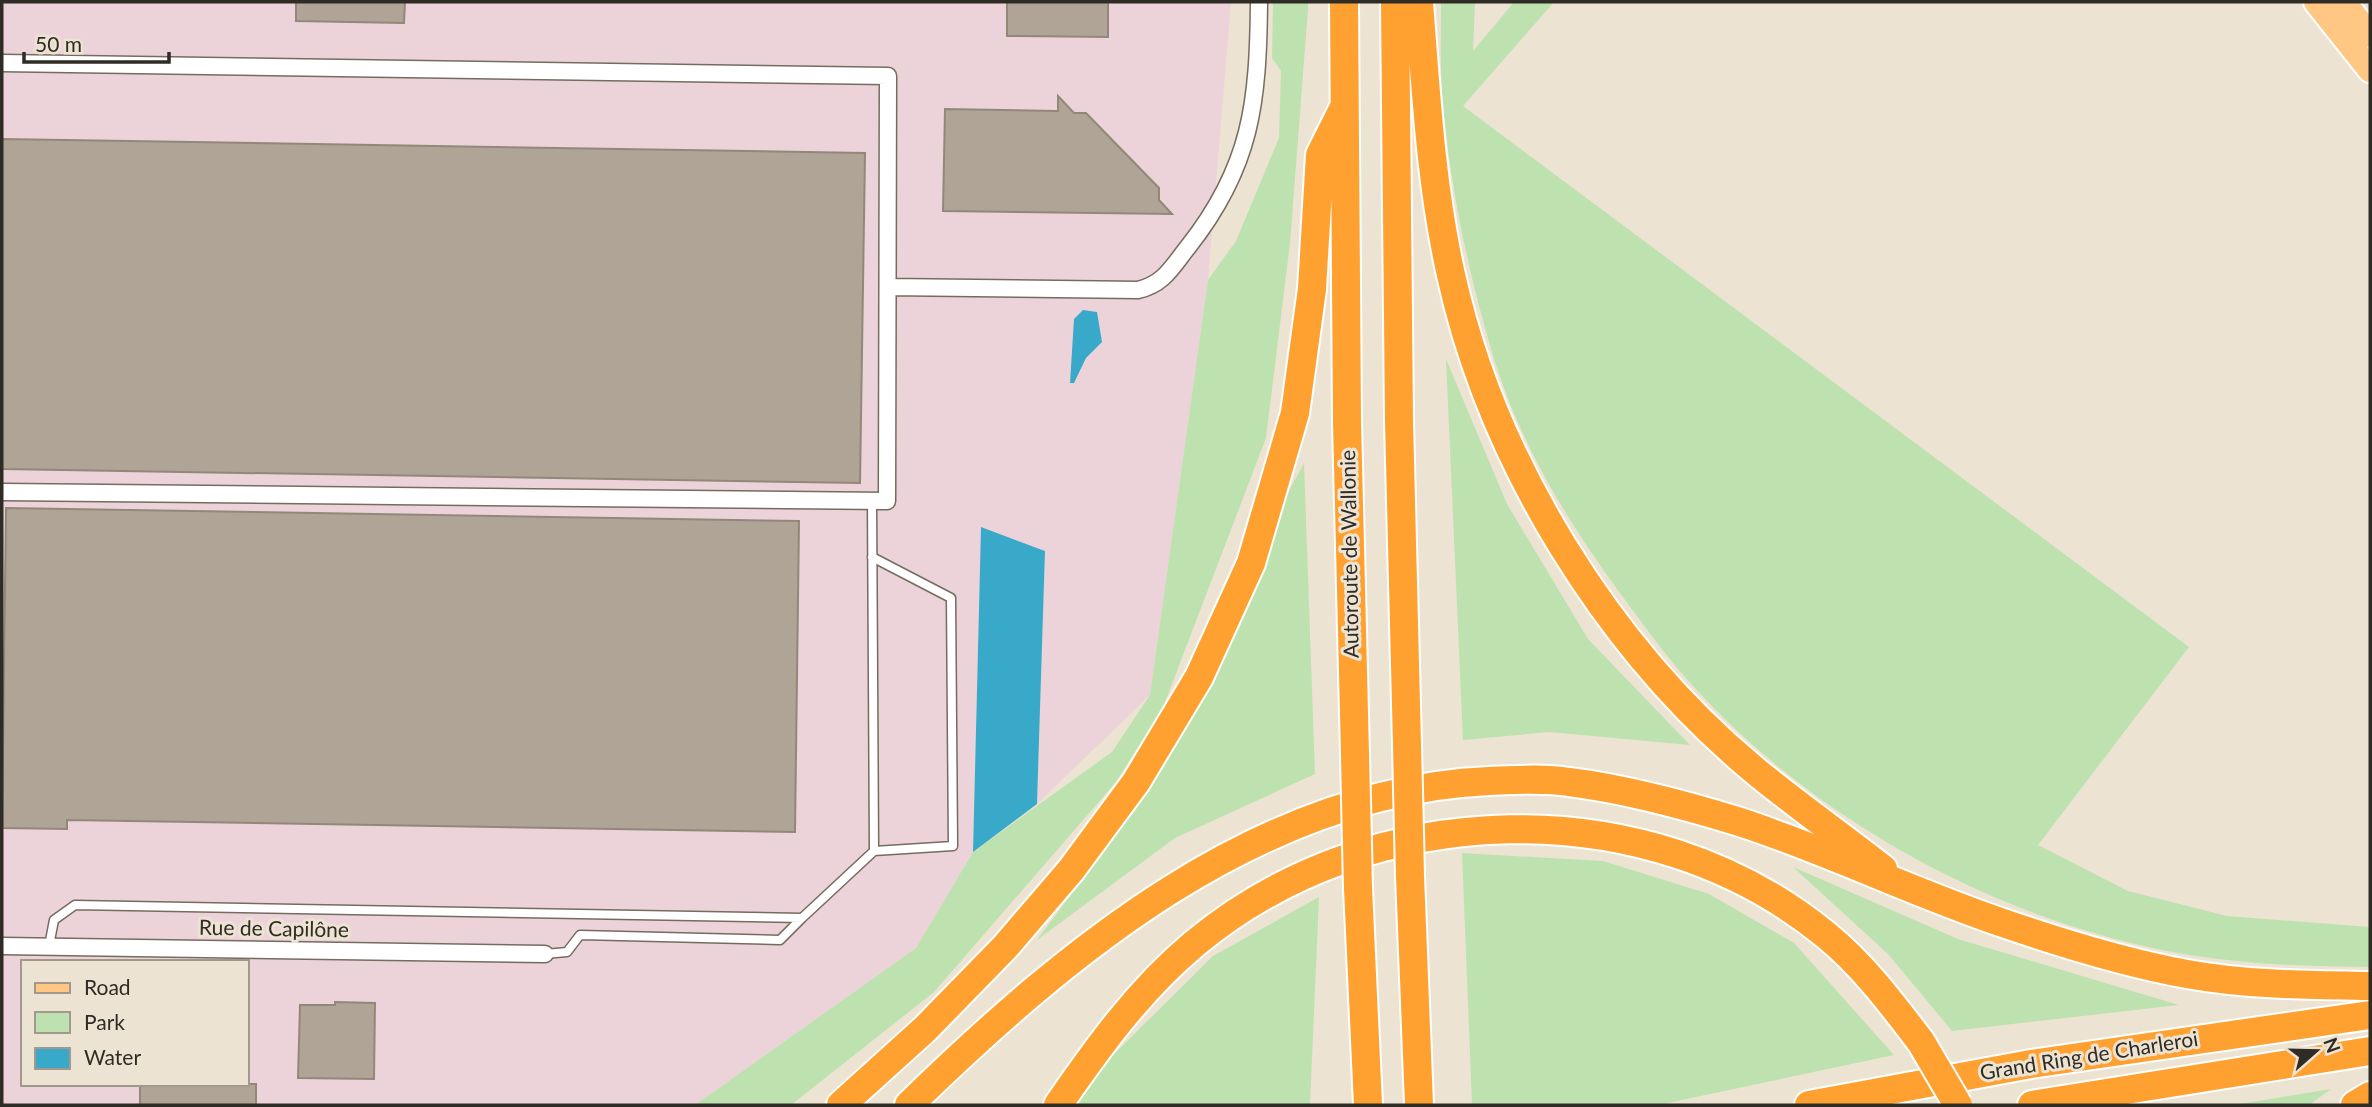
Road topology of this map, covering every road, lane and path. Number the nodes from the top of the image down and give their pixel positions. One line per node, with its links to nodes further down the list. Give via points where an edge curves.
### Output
1 (1259, 2): 11 (street, via 1259,71 1249,135 1211,217 1156,285 1138,290)
2 (1344, 2): 10 (highway, Autoroute de Wallonie)
3 (1395, 2): 29 (highway, bridge, via 1399,421)
4 (1419, 2): 16 (highway, via 1429,138 1451,275 1479,371 1508,446 1555,533 1611,617 1669,688 1752,768)
5 (2316, 2): 9 (main road)
6 (2344, 2): 7 (main road)
7 (2370, 35)
8 (2, 63): 11 (street, via 888,76)
9 (2370, 70)
10 (1343, 109): 25 (highway, via 1320,155 1312,289 1295,414 1251,563 1199,677 1136,782 1071,870 1006,947); 28 (highway, Autoroute de Wallonie, bridge, via 1358,888)
11 (888, 287): 13 (street, via 887,500)
12 (2, 492): 13 (street)
13 (872, 500): 14 (lane)
14 (872, 557): 15 (lane); 15 (lane, via 951,598 953,846)
15 (874, 850): 17 (lane)
16 (1908, 888): 21 (highway, via 2010,926 2187,974 2291,985); 26 (highway, via 1742,823 1653,798 1567,781 1449,783 1387,795 1308,818 1215,864 1142,910 1059,970)
17 (802, 918): 19 (lane, via 75,905 54,920); 20 (lane, via 780,940 580,935 567,953)
18 (2, 946): 19 (street, Rue de Capilône)
19 (49, 946): 20 (street, Rue de Capilône)
20 (545, 954)
21 (2370, 986)
22 (2370, 1014): 30 (highway, Grand Ring de Charleroi, via 2031,1064)
23 (2370, 1051): 32 (highway, Grand Ring de Charleroi)
24 (2370, 1096): 33 (highway)
25 (841, 1105)
26 (909, 1105)
27 (1058, 1105): 31 (highway, bridge, via 1148,987 1195,943 1253,902 1320,867 1392,843 1451,832 1558,831 1615,838 1678,855 1783,904 1827,936 1878,986 1921,1042)
28 (1367, 1105)
29 (1419, 1105)
30 (1809, 1105)
31 (1958, 1105)
32 (2032, 1105)
33 (2355, 1105)

